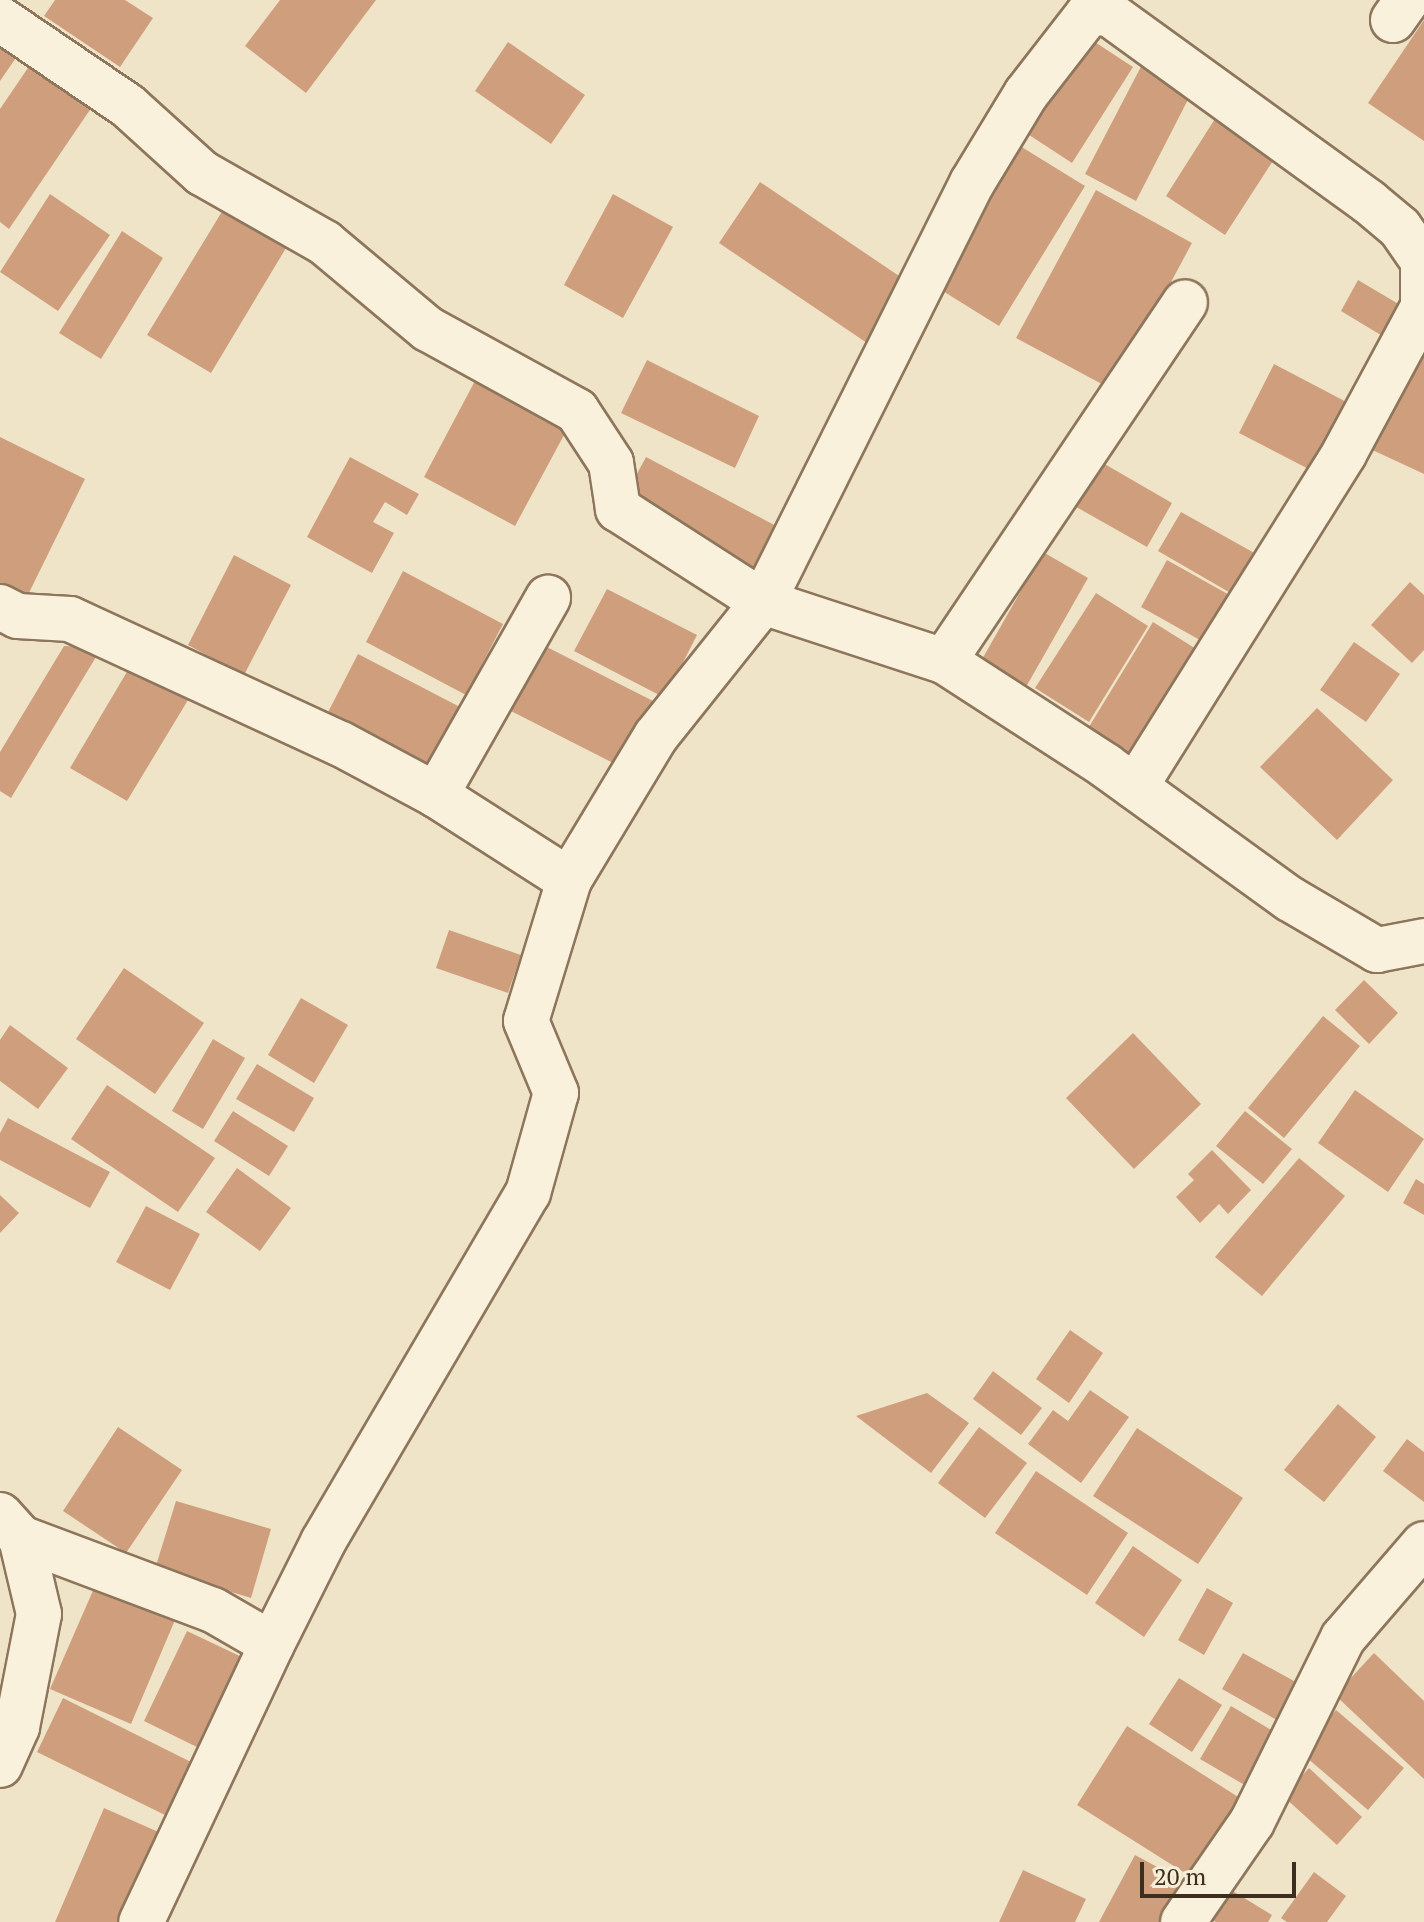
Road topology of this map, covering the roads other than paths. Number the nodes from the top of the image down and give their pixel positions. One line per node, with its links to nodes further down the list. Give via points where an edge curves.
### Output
1 (0, 19): 4 (street, via 128,106 202,173 325,243 428,329 577,411 611,463 618,509)
2 (1185, 303): 6 (street)
3 (548, 598): 8 (street)
4 (763, 602): 6 (street); 7 (street, via 972,183 1026,94 1088,14 1108,13 1369,202 1400,228 1423,261 1423,307 1344,454); 9 (street, via 656,736)
5 (0, 607): 8 (street, via 18,616 70,619 341,744)
6 (944, 661): 7 (street)
7 (1135, 787): 10 (street, via 1290,899 1377,950)
8 (436, 795): 9 (street)
9 (569, 880): 13 (street, via 526,1021 556,1093 528,1193 323,1542)
10 (1424, 941)
11 (10, 1527): 13 (street, via 213,1610); 14 (street, via 39,1614 17,1727)
12 (1424, 1544): 16 (street, via 1343,1638 1252,1822)
13 (272, 1644): 15 (street)
14 (0, 1765)
15 (141, 1922)
16 (1183, 1922)

